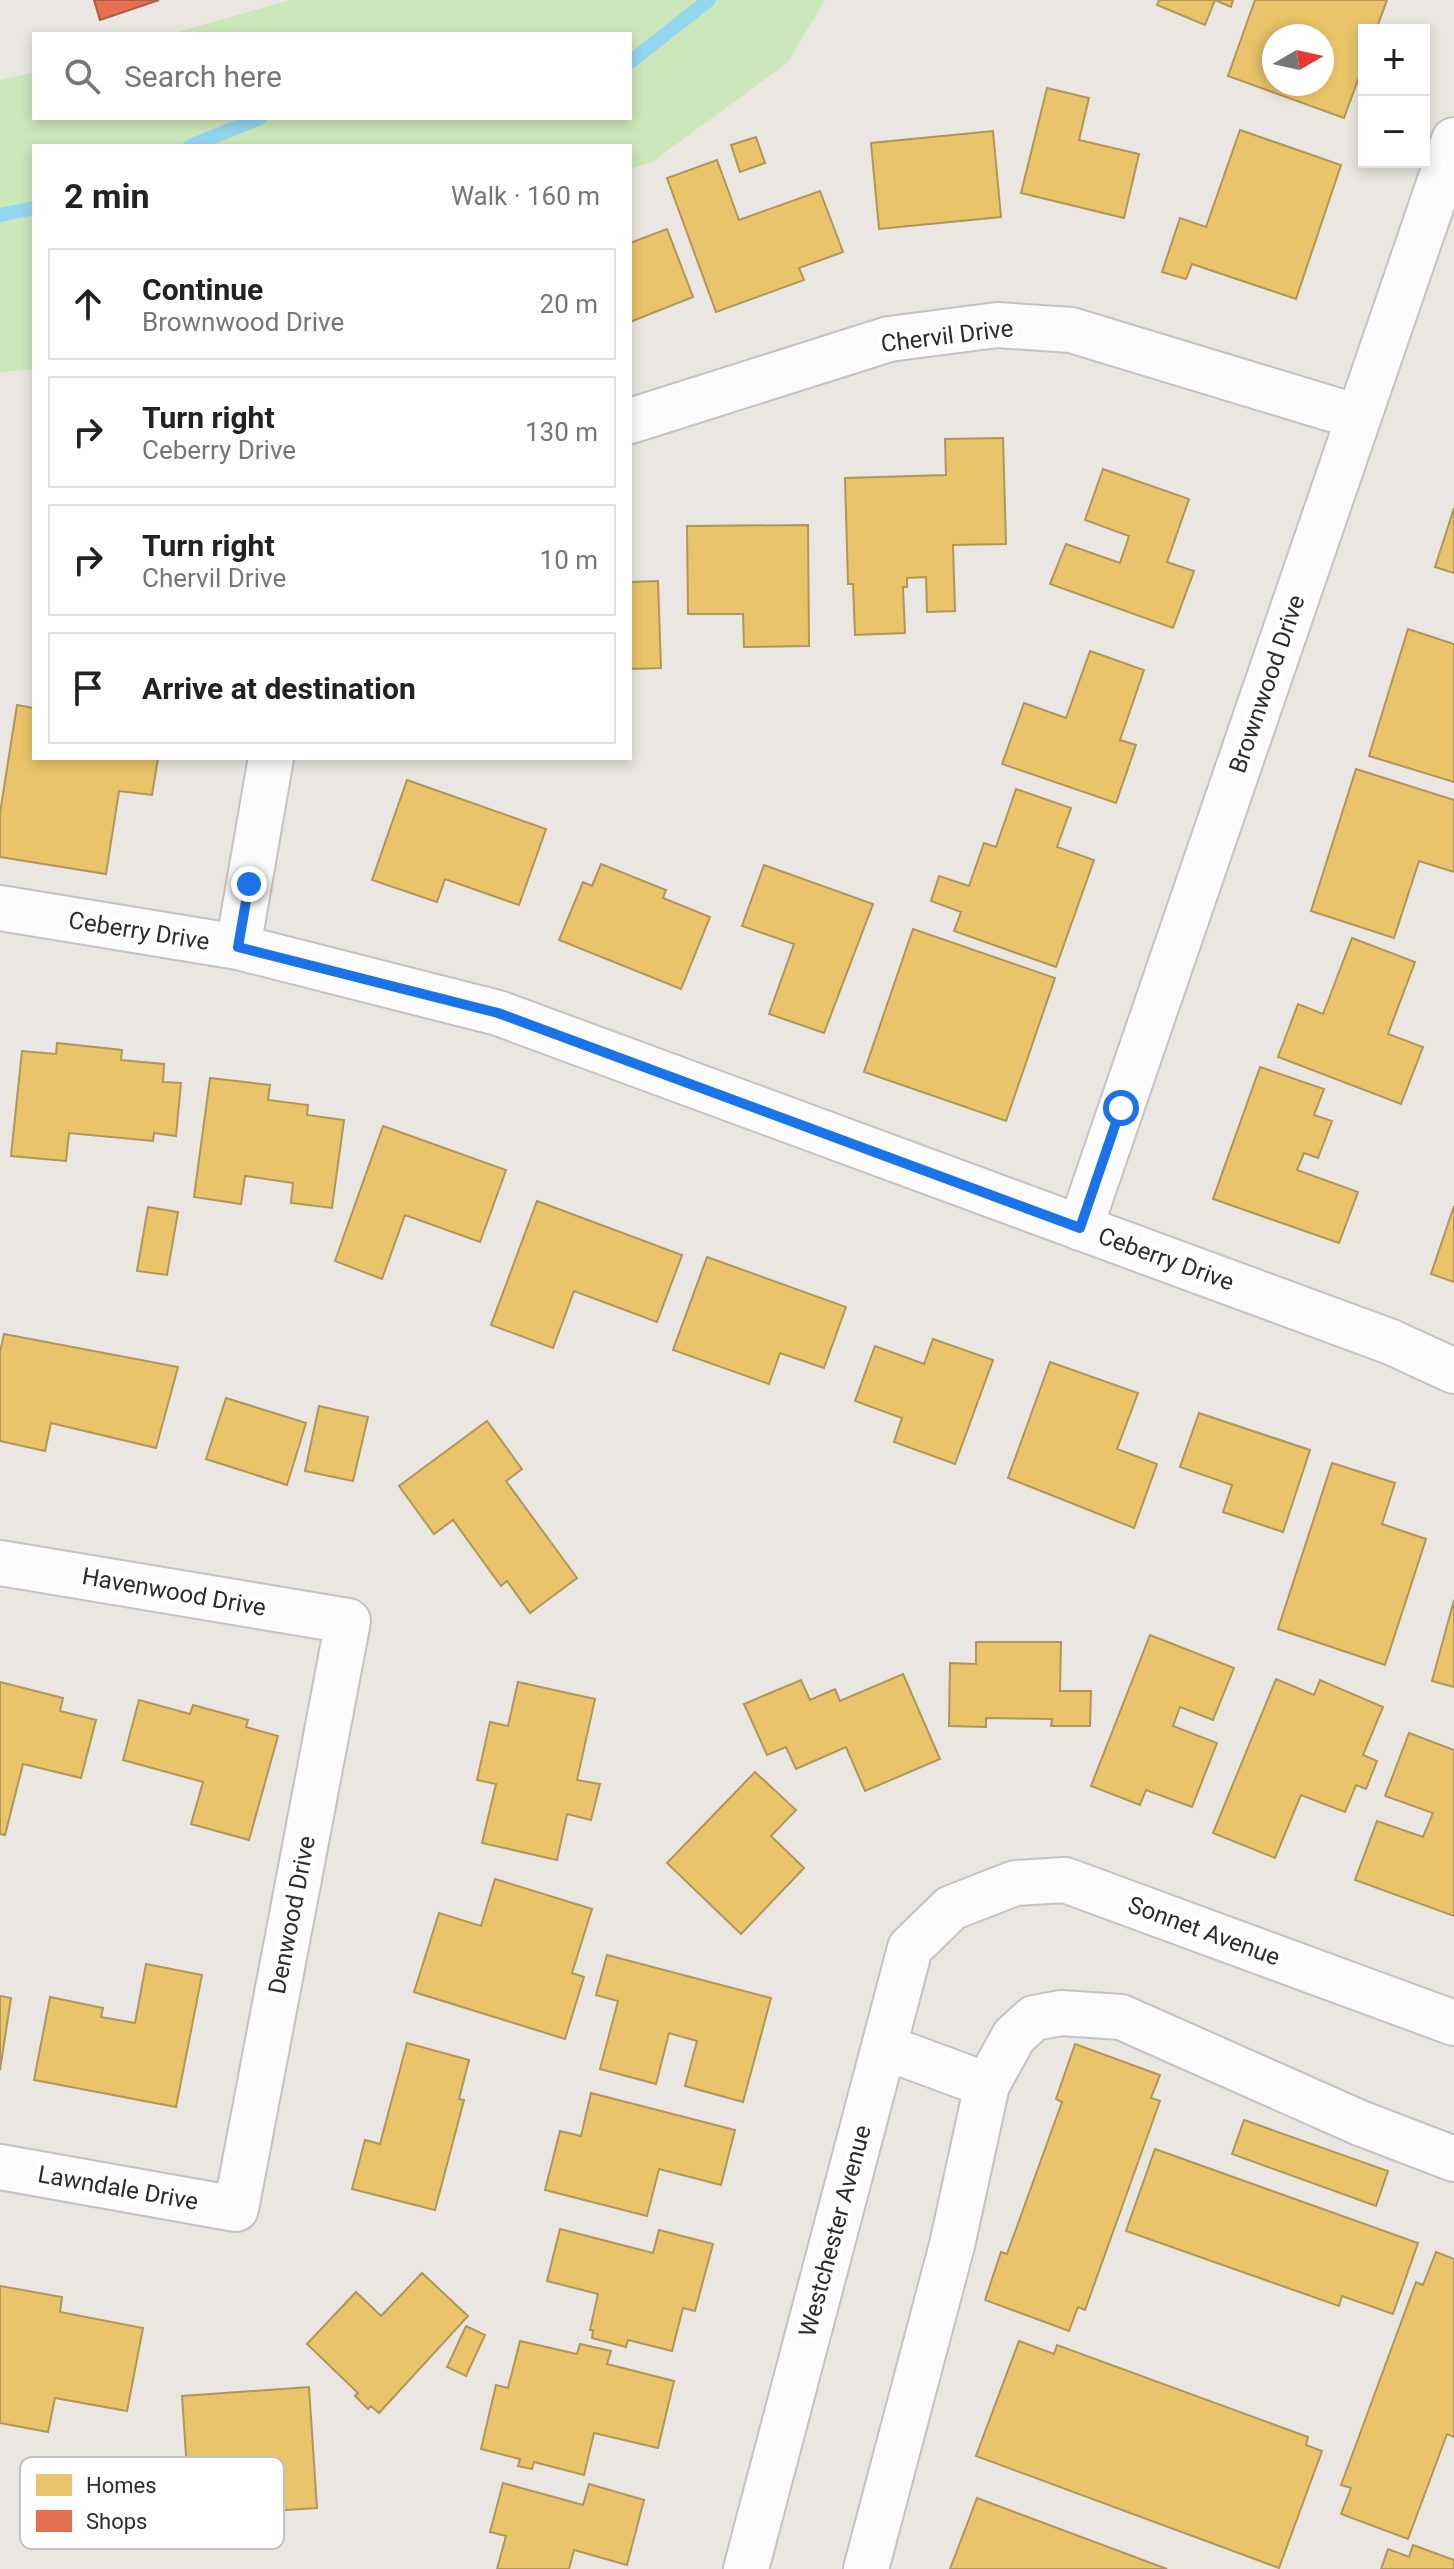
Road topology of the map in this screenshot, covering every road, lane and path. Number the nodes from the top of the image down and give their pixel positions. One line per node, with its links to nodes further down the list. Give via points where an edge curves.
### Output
1 (1454, 140): 2 (street, Brownwood Drive)
2 (1358, 417): 3 (street, Chervil Drive, via 1071,330 997,325 889,339); 7 (street, Brownwood Drive)
3 (632, 420)
4 (271, 760): 6 (street)
5 (0, 908): 6 (street, Ceberry Drive)
6 (238, 947): 7 (street, Ceberry Drive, via 498,1013)
7 (1080, 1228): 8 (street, Ceberry Drive, via 1391,1342)
8 (1454, 1371)
9 (0, 1563): 10 (street, Havenwood Drive)
10 (348, 1621): 17 (street, Denwood Drive)
11 (951, 1908): 12 (street, Sonnet Avenue, via 1015,1883 1065,1880); 13 (street, Westchester Avenue, via 910,1948)
12 (1454, 2023)
13 (884, 2047): 14 (street); 18 (street, Westchester Avenue)
14 (987, 2085): 15 (street, via 1014,2036 1034,2018 1061,2013 1121,2017); 19 (street, via 952,2245)
15 (1454, 2159)
16 (0, 2167): 17 (street, Lawndale Drive)
17 (236, 2209)
18 (746, 2569)
19 (866, 2569)

